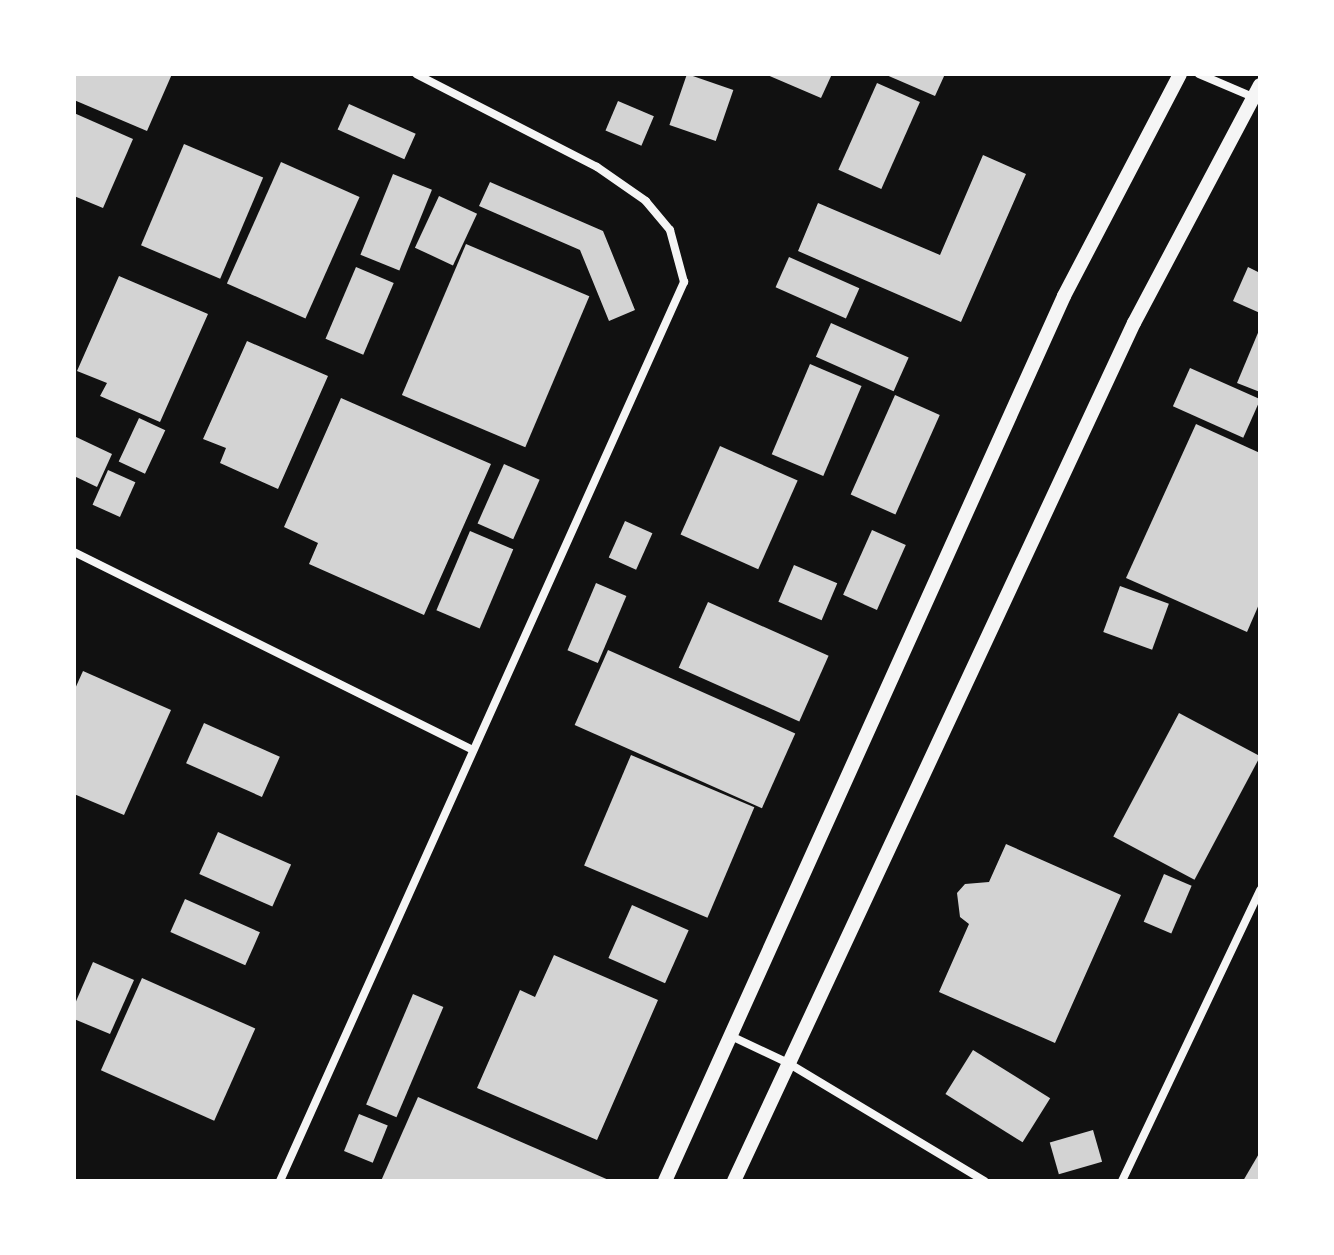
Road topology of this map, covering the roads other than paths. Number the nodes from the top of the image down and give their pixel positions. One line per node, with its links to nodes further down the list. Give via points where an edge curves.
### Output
1 (416, 74): 6 (street, via 597,167 646,201 670,230 684,282)
2 (1180, 74): 8 (street, via 1064,296)
3 (1199, 74): 4 (street)
4 (1256, 91): 9 (street, via 1134,323)
5 (74, 552): 6 (street)
6 (470, 749): 10 (street)
7 (1260, 890): 14 (street)
8 (731, 1036): 9 (street); 11 (street)
9 (788, 1063): 12 (street); 13 (street)
10 (280, 1181)
11 (665, 1181)
12 (734, 1181)
13 (984, 1181)
14 (1122, 1181)

